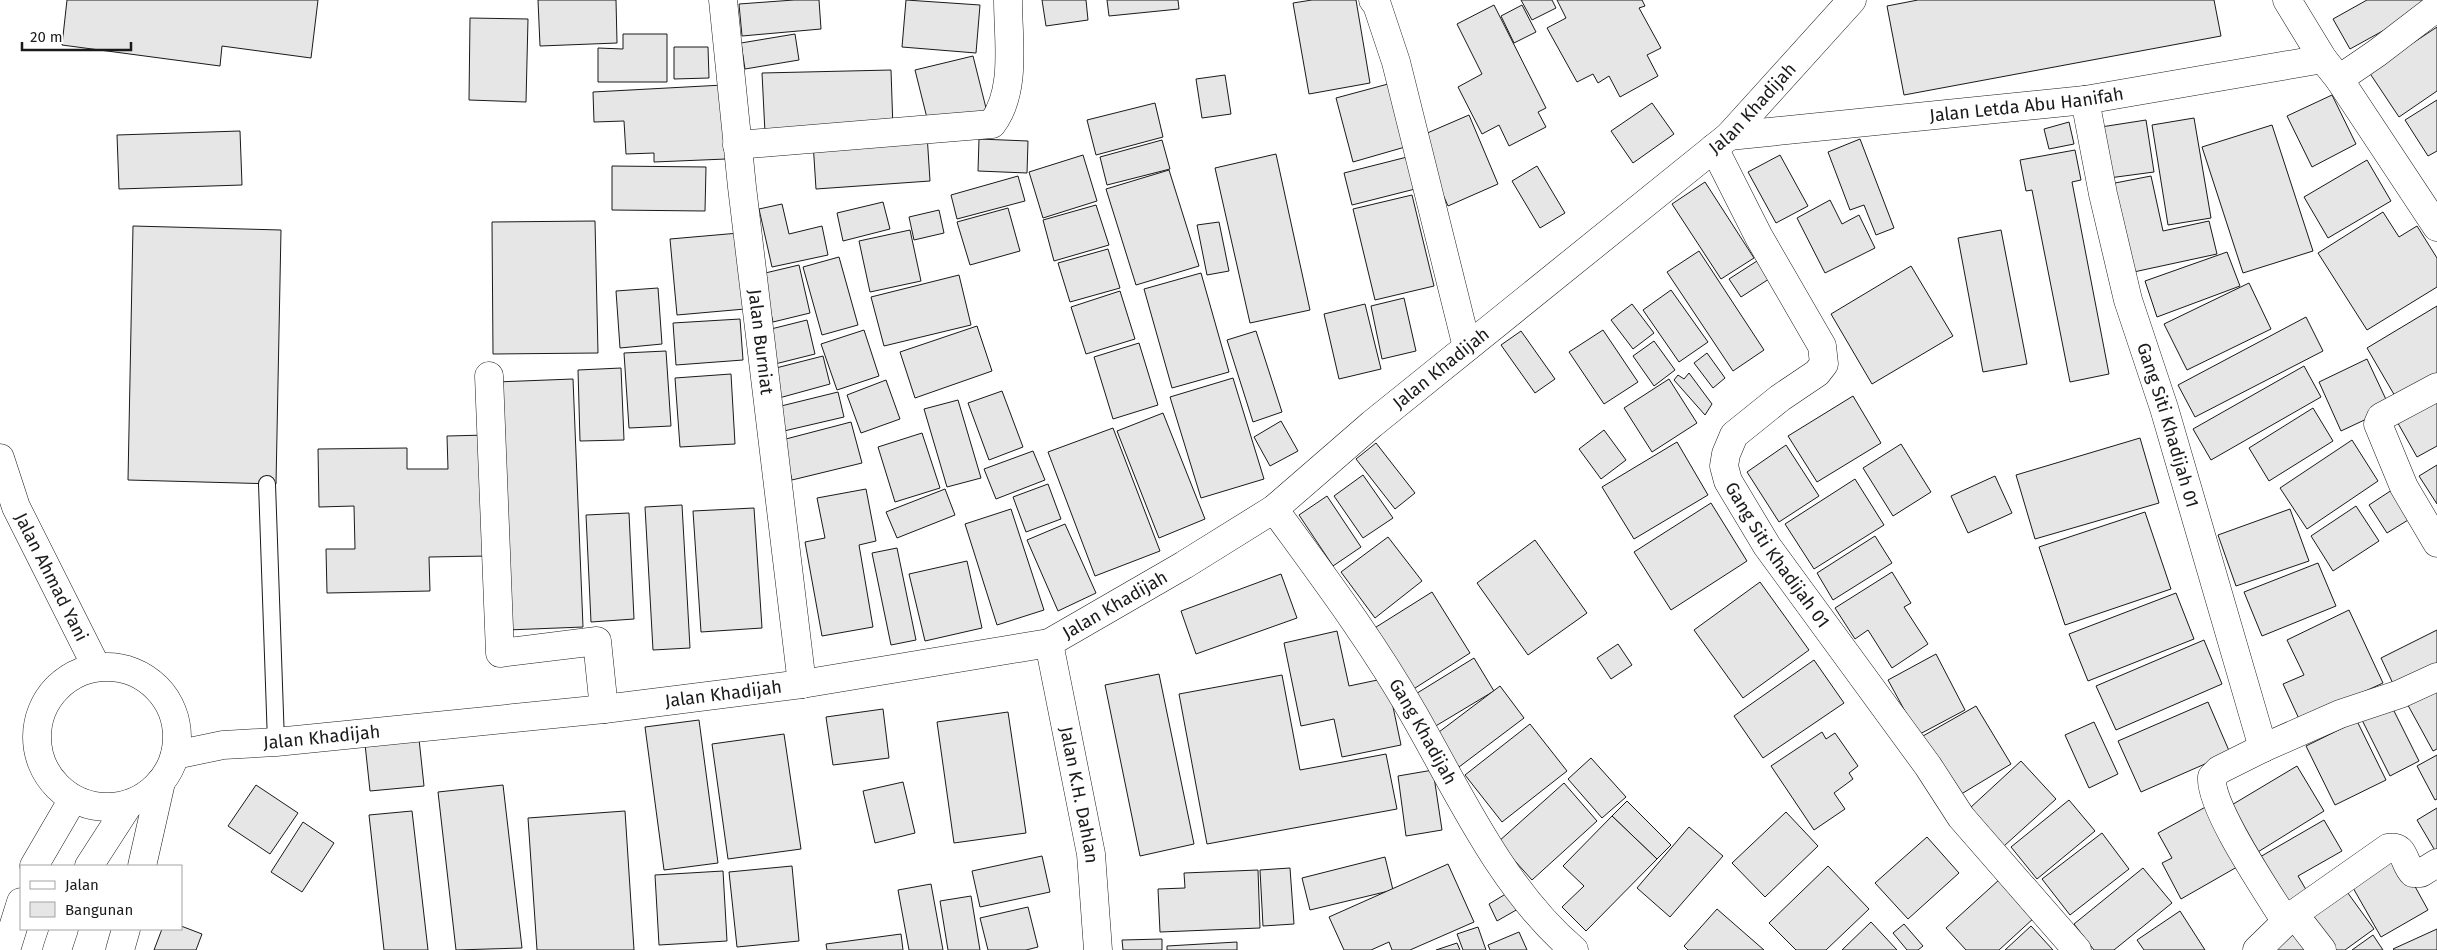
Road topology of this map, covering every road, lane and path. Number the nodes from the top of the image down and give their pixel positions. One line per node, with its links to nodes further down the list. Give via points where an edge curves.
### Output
1 (723, 0): 10 (street, Jalan Burniat)
2 (1008, 0): 10 (street, via 1009,61 1002,111 992,124)
3 (1852, 0): 9 (street, Jalan Khadijah)
4 (2287, 0): 7 (street)
5 (1377, 2): 12 (street, via 1396,62)
6 (2437, 7): 7 (street, via 2377,53)
7 (2331, 69): 8 (street, Jalan Letda Abu Hanifah); 11 (street)
8 (2085, 100): 9 (street, Jalan Letda Abu Hanifah); 25 (street, Gang Siti Khadijah 01, via 2128,300 2164,408)
9 (1721, 142): 12 (street, Jalan Khadijah); 43 (street, Gang Siti Khadijah 01, via 1759,237 1822,346 1824,364 1817,373 1734,435 1724,466 1728,481 1767,546 1928,766 1961,817)
10 (737, 145): 22 (street, Jalan Burniat)
11 (2437, 227)
12 (1467, 347): 17 (street, Jalan Khadijah)
13 (489, 376): 23 (street, via 500,653 596,641)
14 (2437, 387): 18 (street, via 2381,417 2378,424 2404,488)
15 (0, 458): 20 (street, Jalan Ahmad Yani, via 16,507)
16 (267, 484): 24 (lane)
17 (1274, 509): 19 (street, Jalan Khadijah); 42 (street, Gang Khadijah, via 1348,611 1500,861 1538,915)
18 (2437, 543)
19 (1049, 643): 22 (street, Jalan Khadijah); 41 (street, Jalan K.H. Dahlan, via 1091,854)
20 (96, 666): 26 (street, via 110,666 140,674 163,695 176,724); 28 (street, via 60,683 46,699 37,720 36,742 41,763)
21 (2437, 677): 25 (street)
22 (802, 684): 23 (street, Jalan Khadijah)
23 (604, 709): 24 (street, Jalan Khadijah)
24 (276, 742): 26 (street, Jalan Khadijah, via 223,745)
25 (2262, 748): 35 (street, via 2216,772 2212,786 2237,842)
26 (175, 755): 27 (street)
27 (161, 782): 29 (street); 33 (street)
28 (73, 799): 29 (street, via 100,807); 31 (street)
29 (128, 804): 32 (street)
30 (2437, 863): 35 (street, via 2421,873 2413,873 2400,848 2388,848)
31 (35, 865)
32 (90, 865)
33 (142, 865)
34 (20, 905): 38 (street)
35 (2290, 918): 44 (street); 45 (street)
36 (64, 930): 39 (street)
37 (126, 930): 40 (street)
38 (6, 950)
39 (57, 950)
40 (120, 950)
41 (1098, 950)
42 (1574, 950)
43 (2077, 950)
44 (2257, 950)
45 (2322, 950)

